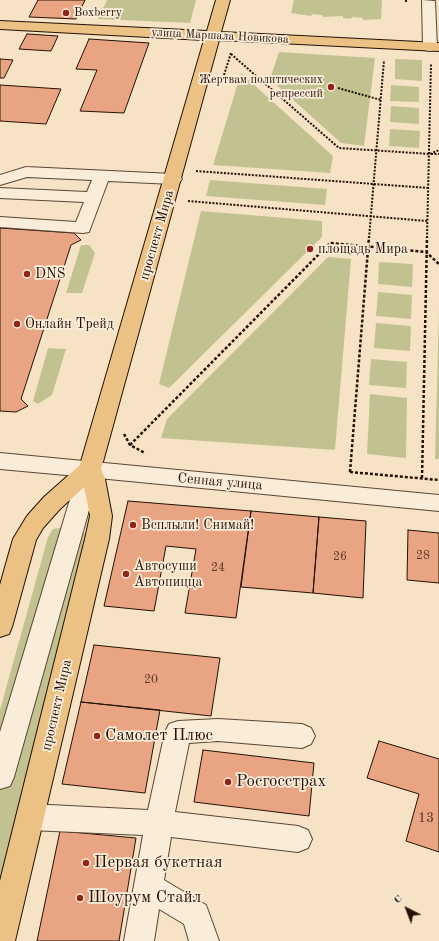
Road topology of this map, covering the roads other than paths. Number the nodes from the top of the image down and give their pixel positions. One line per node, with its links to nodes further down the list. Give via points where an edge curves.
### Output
1 (224, 0): 4 (main road, проспект Мира)
2 (428, 1): 5 (street)
3 (0, 25): 4 (main road, улица Маршала Новикова)
4 (214, 36): 5 (main road, улица Маршала Новикова); 7 (main road, проспект Мира)
5 (433, 51)
6 (102, 175): 7 (street); 8 (street, via 26,172); 10 (street)
7 (173, 179): 13 (main road, проспект Мира)
8 (0, 180)
9 (0, 193): 10 (street)
10 (94, 197): 11 (street, via 83,228)
11 (0, 222)
12 (0, 461): 13 (street, Сенная улица)
13 (90, 469): 14 (street, Сенная улица); 15 (main road, via 52,503 35,522 25,539); 17 (street); 18 (main road, проспект Мира, via 101,516)
14 (439, 503)
15 (0, 627)
16 (302, 736): 19 (street, via 218,730 178,732)
17 (0, 777)
18 (30, 817): 19 (street); 22 (main road, проспект Мира)
19 (159, 823): 20 (street); 21 (street)
20 (298, 839)
21 (149, 887): 23 (street); 24 (street, via 196,915)
22 (0, 941)
23 (139, 941)
24 (204, 941)

